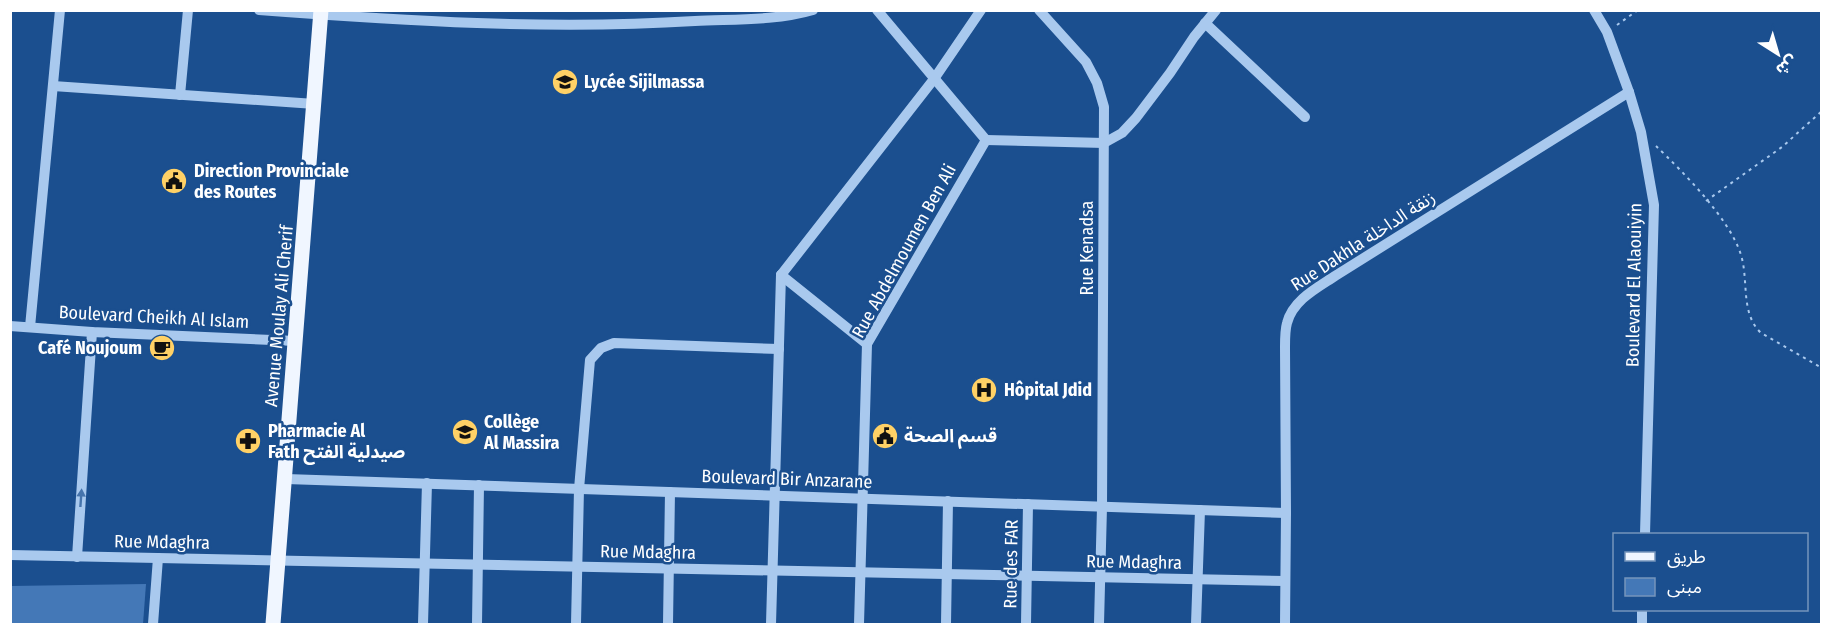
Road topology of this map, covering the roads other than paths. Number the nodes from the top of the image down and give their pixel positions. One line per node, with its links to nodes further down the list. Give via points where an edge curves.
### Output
1 (60, 10): 13 (street)
2 (188, 10): 15 (street)
3 (260, 10): 10 (street)
4 (813, 10): 10 (street, via 656,24 484,24)
5 (877, 10): 12 (street)
6 (981, 10): 12 (street)
7 (1039, 10): 19 (street, Rue Kenadsa, via 1086,62 1097,83 1104,107)
8 (1216, 10): 11 (street)
9 (1594, 10): 14 (street, Boulevard El Alaouiyin, via 1607,32)
10 (321, 13): 16 (main road, Avenue Moulay Ali Cherif)
11 (1205, 23): 17 (street); 19 (street, via 1136,118 1122,133)
12 (934, 79): 18 (street); 20 (street)
13 (53, 86): 15 (street); 22 (street)
14 (1629, 92): 38 (street, Rue Dakhla زنقة الداخلة, via 1335,276 1294,306 1287,322 1285,347); 39 (street, Boulevard El Alaouiyin, via 1641,132 1654,205)
15 (180, 95): 16 (street)
16 (315, 104): 24 (main road, Avenue Moulay Ali Cherif)
17 (1305, 117)
18 (986, 140): 19 (street); 25 (street, Rue Abdelmoumen Ben Ali)
19 (1104, 143): 36 (street, Rue Kenadsa)
20 (781, 275): 25 (street); 26 (street)
21 (10, 326): 22 (street, Boulevard Cheikh Al Islam)
22 (30, 327): 23 (street, Boulevard Cheikh Al Islam)
23 (92, 332): 24 (street, Boulevard Cheikh Al Islam); 41 (street, one-way to 23)
24 (297, 341): 27 (main road, Avenue Moulay Ali Cherif)
25 (867, 344): 33 (street, Rue Abdelmoumen Ben Ali)
26 (779, 349): 30 (street, via 614,343 601,348 590,360); 32 (street)
27 (286, 479): 28 (street, Boulevard Bir Anzarane); 43 (main road, Avenue Moulay Ali Cherif)
28 (427, 483): 29 (street, Boulevard Bir Anzarane); 44 (street)
29 (479, 485): 30 (street, Boulevard Bir Anzarane); 45 (street)
30 (579, 489): 31 (street, Boulevard Bir Anzarane); 46 (street)
31 (669, 492): 32 (street, Boulevard Bir Anzarane); 47 (street)
32 (775, 495): 33 (street, Boulevard Bir Anzarane); 48 (street)
33 (862, 498): 34 (street, Boulevard Bir Anzarane); 49 (street, Rue Abdelmoumen Ben Ali)
34 (948, 501): 35 (street, Boulevard Bir Anzarane); 50 (street)
35 (1028, 504): 36 (street, Boulevard Bir Anzarane); 51 (street, Rue des FAR)
36 (1102, 507): 37 (street, Boulevard Bir Anzarane); 52 (street, Rue Kenadsa)
37 (1200, 510): 38 (street, Boulevard Bir Anzarane); 53 (street)
38 (1286, 513): 54 (street, Rue Dakhla زنقة الداخلة)
39 (1645, 533)
40 (10, 555): 41 (street, Rue Mdaghra)
41 (77, 557): 42 (street, Rue Mdaghra)
42 (158, 558): 43 (street, Rue Mdaghra); 55 (street)
43 (277, 561): 44 (street, Rue Mdaghra); 56 (main road, Avenue Moulay Ali Cherif)
44 (425, 564): 45 (street, Rue Mdaghra); 57 (street)
45 (478, 565): 46 (street, Rue Mdaghra); 58 (street)
46 (577, 567): 47 (street, Rue Mdaghra); 59 (street)
47 (668, 569): 48 (street, Rue Mdaghra); 60 (street)
48 (773, 571): 49 (street, Rue Mdaghra); 61 (street)
49 (861, 573): 50 (street, Rue Mdaghra); 62 (street, Rue Abdelmoumen Ben Ali)
50 (946, 574): 51 (street, Rue Mdaghra); 63 (street)
51 (1027, 576): 52 (street, Rue Mdaghra); 64 (street, Rue des FAR)
52 (1100, 578): 53 (street, Rue Mdaghra); 65 (street, Rue Kenadsa)
53 (1198, 580): 54 (street, Rue Mdaghra); 66 (street)
54 (1285, 581): 67 (street, Rue Dakhla زنقة الداخلة)
55 (153, 624)
56 (273, 624)
57 (423, 624)
58 (477, 624)
59 (576, 624)
60 (668, 624)
61 (771, 624)
62 (859, 624)
63 (946, 624)
64 (1026, 624)
65 (1099, 624)
66 (1196, 624)
67 (1285, 624)

